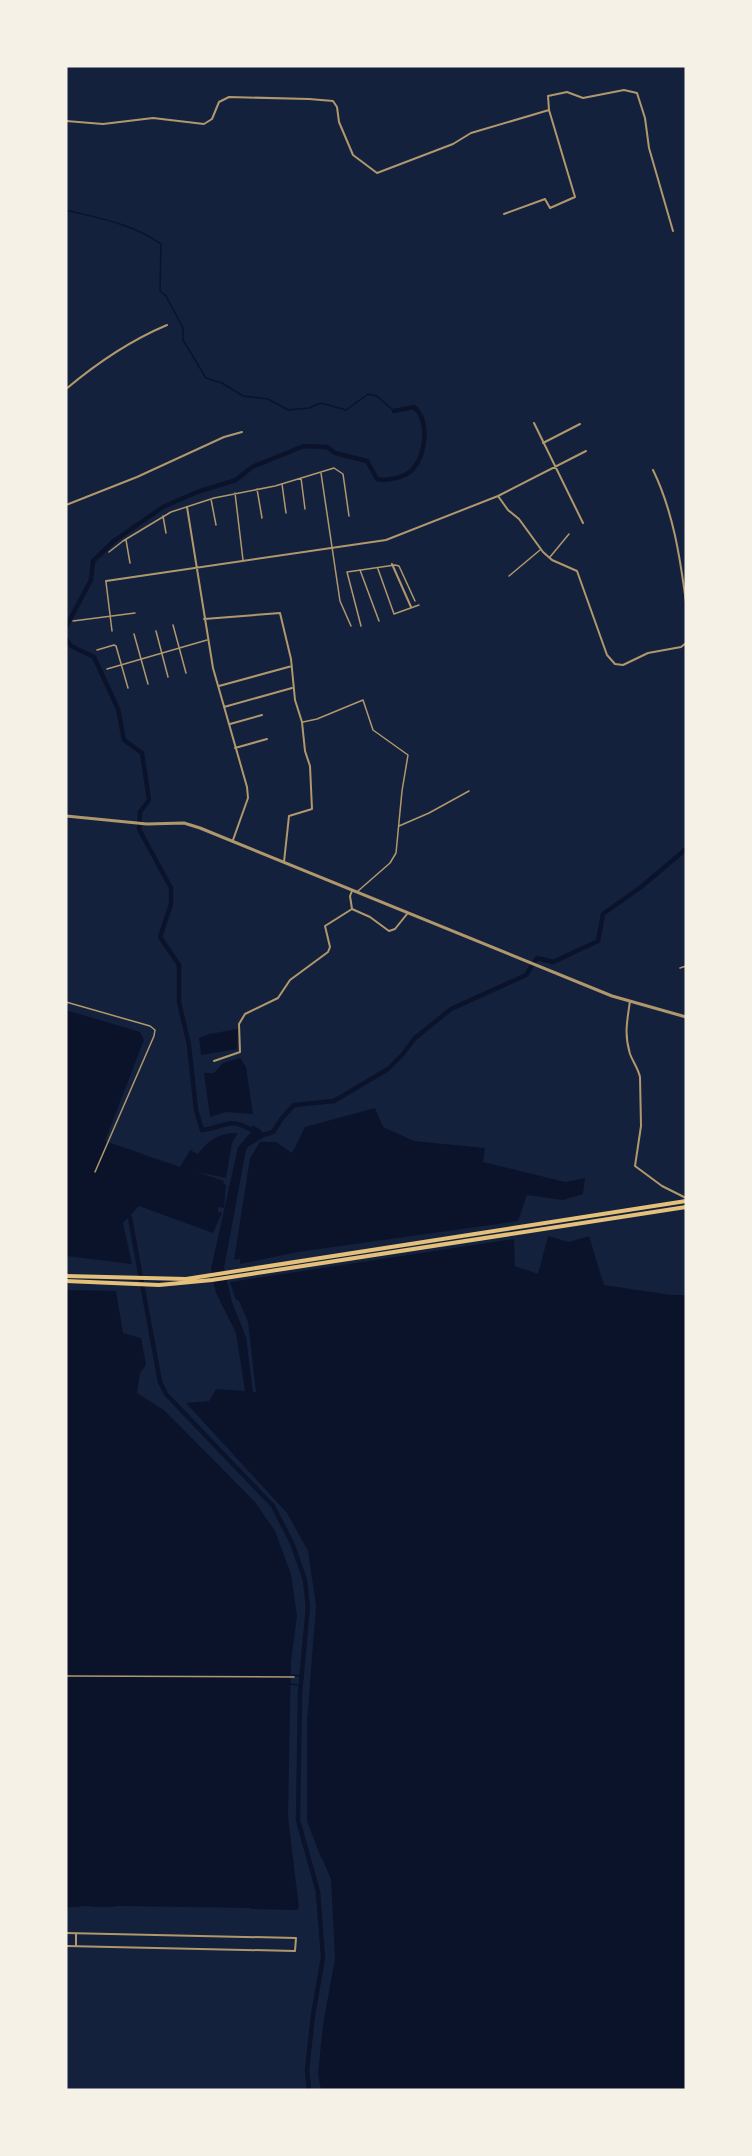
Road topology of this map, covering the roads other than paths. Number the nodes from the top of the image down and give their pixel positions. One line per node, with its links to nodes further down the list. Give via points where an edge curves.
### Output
1 (549, 110): 2 (street, via 471,134 377,173 353,155 333,101 229,97 219,102 212,119 204,124 153,118 104,124); 3 (street, via 575,197 550,208 544,199); 4 (street, via 548,96 567,92 581,98 624,90 637,93)
2 (66, 121)
3 (504, 214)
4 (673, 231)
5 (167, 324): 6 (street, via 116,351)
6 (66, 389)
7 (534, 423): 10 (street)
8 (580, 423): 10 (street)
9 (242, 432): 21 (street)
10 (543, 443): 12 (street)
11 (586, 451): 12 (street)
12 (555, 467): 19 (street); 28 (street)
13 (653, 470): 46 (street, via 679,550)
14 (320, 472): 15 (lane); 26 (lane, via 334,468 343,474); 33 (lane)
15 (301, 478): 16 (lane); 23 (lane)
16 (282, 484): 17 (lane); 24 (lane)
17 (256, 489): 18 (lane); 27 (lane)
18 (235, 493): 20 (lane); 37 (lane)
19 (498, 496): 33 (street, via 386,540); 34 (street)
20 (211, 499): 22 (lane); 29 (lane)
21 (66, 506)
22 (187, 507): 25 (lane); 40 (street)
23 (305, 510)
24 (286, 513)
25 (163, 516): 30 (lane); 32 (lane)
26 (349, 516)
27 (262, 518)
28 (583, 523)
29 (216, 525)
30 (166, 533)
31 (569, 534): 36 (lane)
32 (126, 539): 35 (lane); 38 (lane)
33 (332, 547): 37 (street); 55 (lane, via 340,601)
34 (541, 550): 36 (street); 43 (lane)
35 (109, 552)
36 (551, 559): 61 (street, via 577,571 612,663 623,665 648,653)
37 (243, 561): 40 (street)
38 (130, 563)
39 (392, 564): 41 (lane); 45 (lane, via 399,566); 48 (street)
40 (197, 567): 44 (street); 51 (street)
41 (378, 568): 42 (lane); 48 (lane, via 394,614)
42 (360, 570): 53 (lane); 56 (lane, via 347,575)
43 (509, 576)
44 (106, 581): 50 (lane)
45 (415, 601)
46 (686, 602)
47 (419, 605): 48 (lane)
48 (411, 608)
49 (135, 612): 50 (lane)
50 (109, 616): 52 (lane); 57 (lane)
51 (204, 619): 60 (street); 67 (street, via 280,613)
52 (73, 621)
53 (379, 621)
54 (174, 625): 62 (lane)
55 (351, 626)
56 (361, 626)
57 (112, 631)
58 (156, 631): 64 (lane)
59 (134, 634): 65 (lane)
60 (207, 640): 62 (lane); 72 (street)
61 (686, 643)
62 (180, 648): 64 (lane); 69 (lane)
63 (97, 650): 66 (lane, via 114,645)
64 (162, 653): 65 (lane); 70 (lane)
65 (141, 659): 66 (lane); 71 (lane)
66 (122, 665): 68 (lane); 73 (lane)
67 (292, 666): 72 (street); 74 (street)
68 (107, 669)
69 (186, 674)
70 (168, 677)
71 (148, 684)
72 (218, 686): 75 (street)
73 (128, 688)
74 (292, 688): 75 (street); 77 (street)
75 (224, 707): 78 (street)
76 (262, 716): 78 (street)
77 (302, 722): 83 (lane, via 363,700 373,730 408,755); 85 (street, via 312,809 289,816)
78 (229, 725): 80 (street)
79 (267, 739): 80 (street)
80 (235, 748): 84 (street, via 248,798)
81 (469, 791): 83 (lane)
82 (66, 816): 84 (street, via 147,824 184,823)
83 (398, 826): 87 (lane, via 394,857)
84 (233, 840): 85 (street)
85 (284, 862): 86 (street)
86 (353, 890): 87 (street); 88 (street)
87 (358, 891): 89 (street)
88 (352, 909): 89 (street, via 389,931); 95 (street, via 325,926 328,952 290,980 278,998 245,1014 239,1024 240,1052)
89 (408, 912): 92 (street)
90 (686, 966): 91 (lane)
91 (680, 968)
92 (630, 1001): 94 (street); 97 (street, via 625,1033 640,1077 641,1126 635,1166)
93 (66, 1002): 96 (lane, via 155,1030)
94 (686, 1017)
95 (214, 1061)
96 (95, 1172)
97 (686, 1200): 99 (main road)
98 (686, 1207): 99 (main road)
99 (524, 1229): 102 (main road, via 226,1275)
100 (66, 1276): 102 (main road)
101 (66, 1281): 102 (main road)
102 (138, 1281)
103 (66, 1676): 104 (lane)
104 (294, 1677)
105 (66, 1933): 106 (street)
106 (76, 1933): 108 (street); 108 (street, via 296,1938 295,1951)
107 (66, 1946): 108 (street)
108 (76, 1946)

